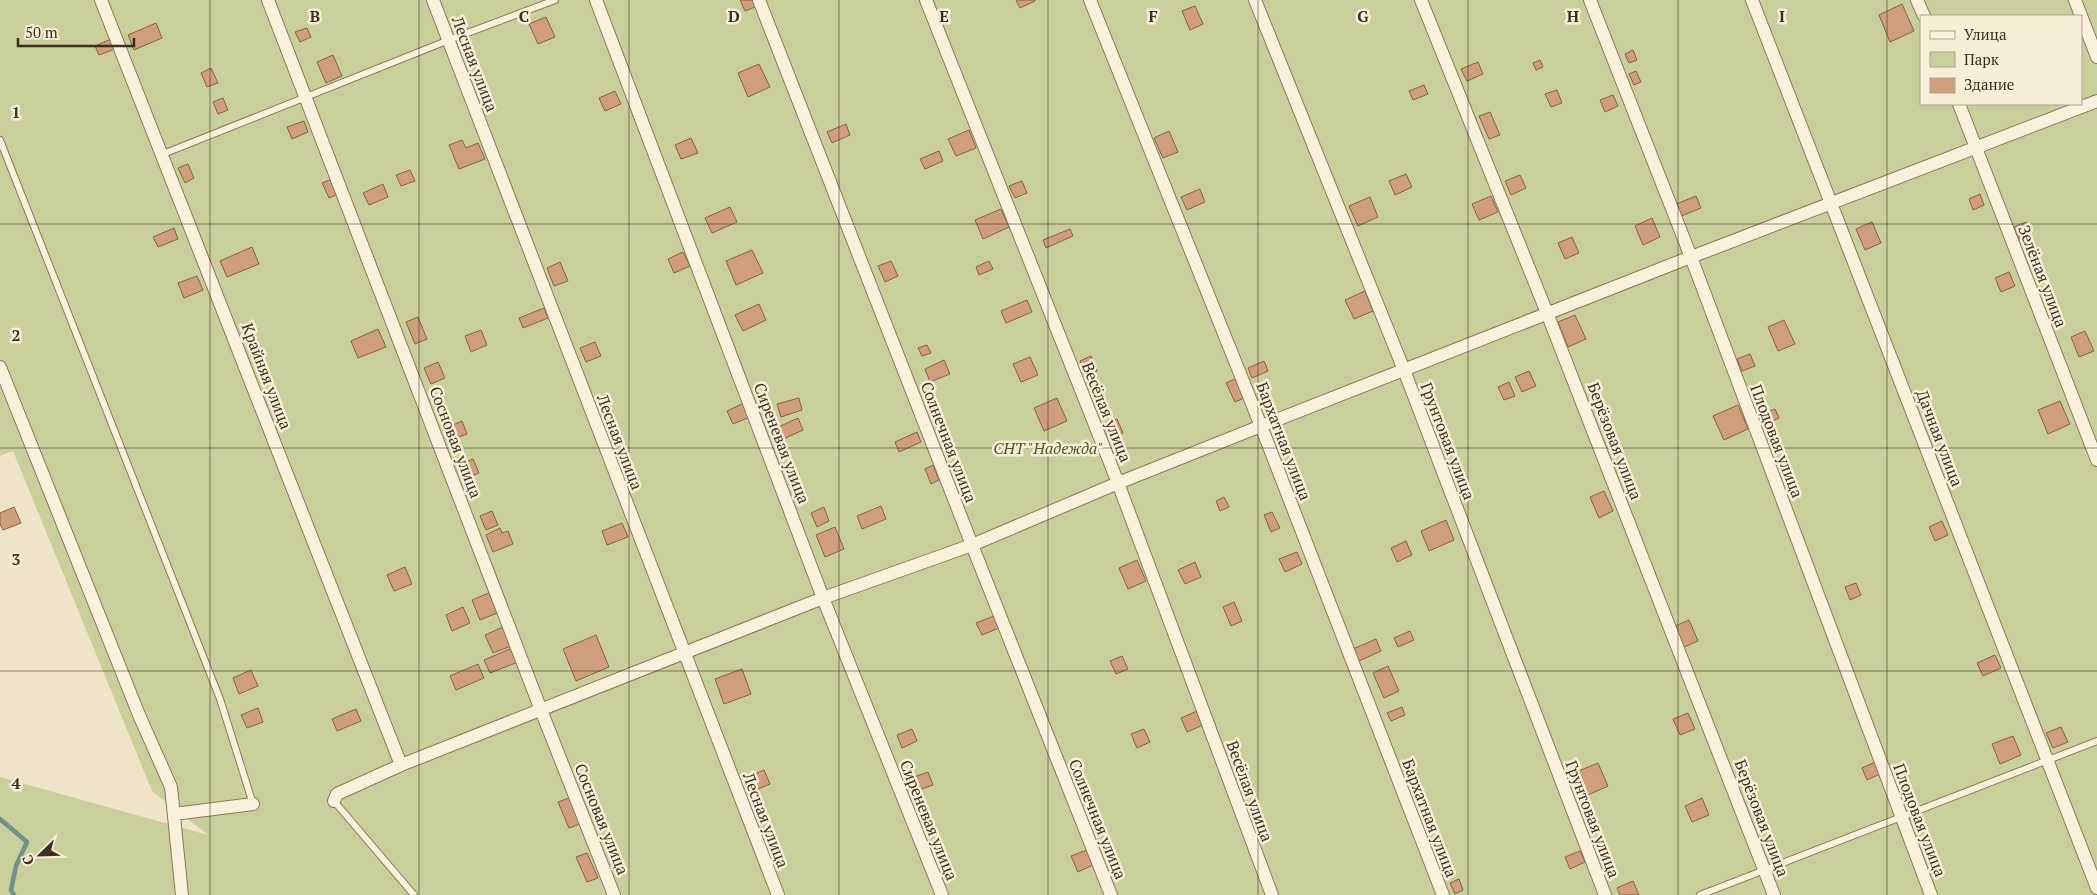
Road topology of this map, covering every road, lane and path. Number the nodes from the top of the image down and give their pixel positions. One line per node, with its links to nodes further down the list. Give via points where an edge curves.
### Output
1 (101, 0): 25 (street, Крайняя улица)
2 (268, 0): 20 (street, Сосновая улица)
3 (433, 0): 18 (street, Лесная улица)
4 (555, 0): 18 (lane)
5 (596, 0): 35 (street, Сиреневая улица)
6 (759, 0): 34 (street, Солнечная улица)
7 (926, 0): 33 (street, Весёлая улица)
8 (1090, 0): 31 (street, Бархатная улица)
9 (1255, 0): 30 (street, Грунтовая улица)
10 (1421, 0): 28 (street, Берёзовая улица)
11 (1590, 0): 27 (street, Плодовая улица)
12 (1752, 0): 26 (street, Дачная улица)
13 (1918, 0): 15 (street)
14 (2075, 0): 16 (street)
15 (1924, 15)
16 (2081, 15)
17 (2082, 18): 19 (street)
18 (448, 40): 20 (lane); 36 (street, Лесная улица)
19 (2097, 57)
20 (306, 97): 25 (lane); 37 (street, Сосновая улица)
21 (2097, 101): 24 (street)
22 (1959, 105): 24 (street, Зелёная улица)
23 (0, 140): 42 (lane, via 220,699)
24 (1976, 147): 26 (street); 32 (street, Зелёная улица)
25 (163, 154): 40 (street, Крайняя улица)
26 (1832, 203): 27 (street); 39 (street, Дачная улица)
27 (1691, 257): 28 (street); 44 (street, Плодовая улица)
28 (1547, 313): 30 (street); 45 (street, Берёзовая улица)
29 (0, 367): 43 (street, via 171,787)
30 (1404, 370): 31 (street); 55 (street, Грунтовая улица)
31 (1261, 426): 33 (street); 54 (street, Бархатная улица)
32 (2097, 460)
33 (1118, 483): 34 (street); 53 (street, Весёлая улица)
34 (972, 545): 35 (street); 52 (street, Солнечная улица)
35 (823, 598): 36 (street); 51 (street, Сиреневая улица)
36 (684, 654): 37 (street); 50 (street, Лесная улица)
37 (541, 710): 40 (street); 49 (street, Сосновая улица)
38 (2097, 741): 39 (lane)
39 (2048, 760): 44 (lane); 46 (street, Дачная улица)
40 (401, 765): 41 (street, via 337,794)
41 (334, 801): 48 (lane)
42 (253, 804): 43 (street)
43 (174, 814): 47 (street)
44 (1900, 816): 45 (lane); 58 (street, Плодовая улица)
45 (1764, 870): 56 (lane); 57 (street, Берёзовая улица)
46 (2097, 888)
47 (182, 895)
48 (414, 895)
49 (614, 895)
50 (778, 895)
51 (942, 895)
52 (1111, 895)
53 (1272, 895)
54 (1443, 895)
55 (1605, 895)
56 (1700, 895)
57 (1774, 895)
58 (1931, 895)

